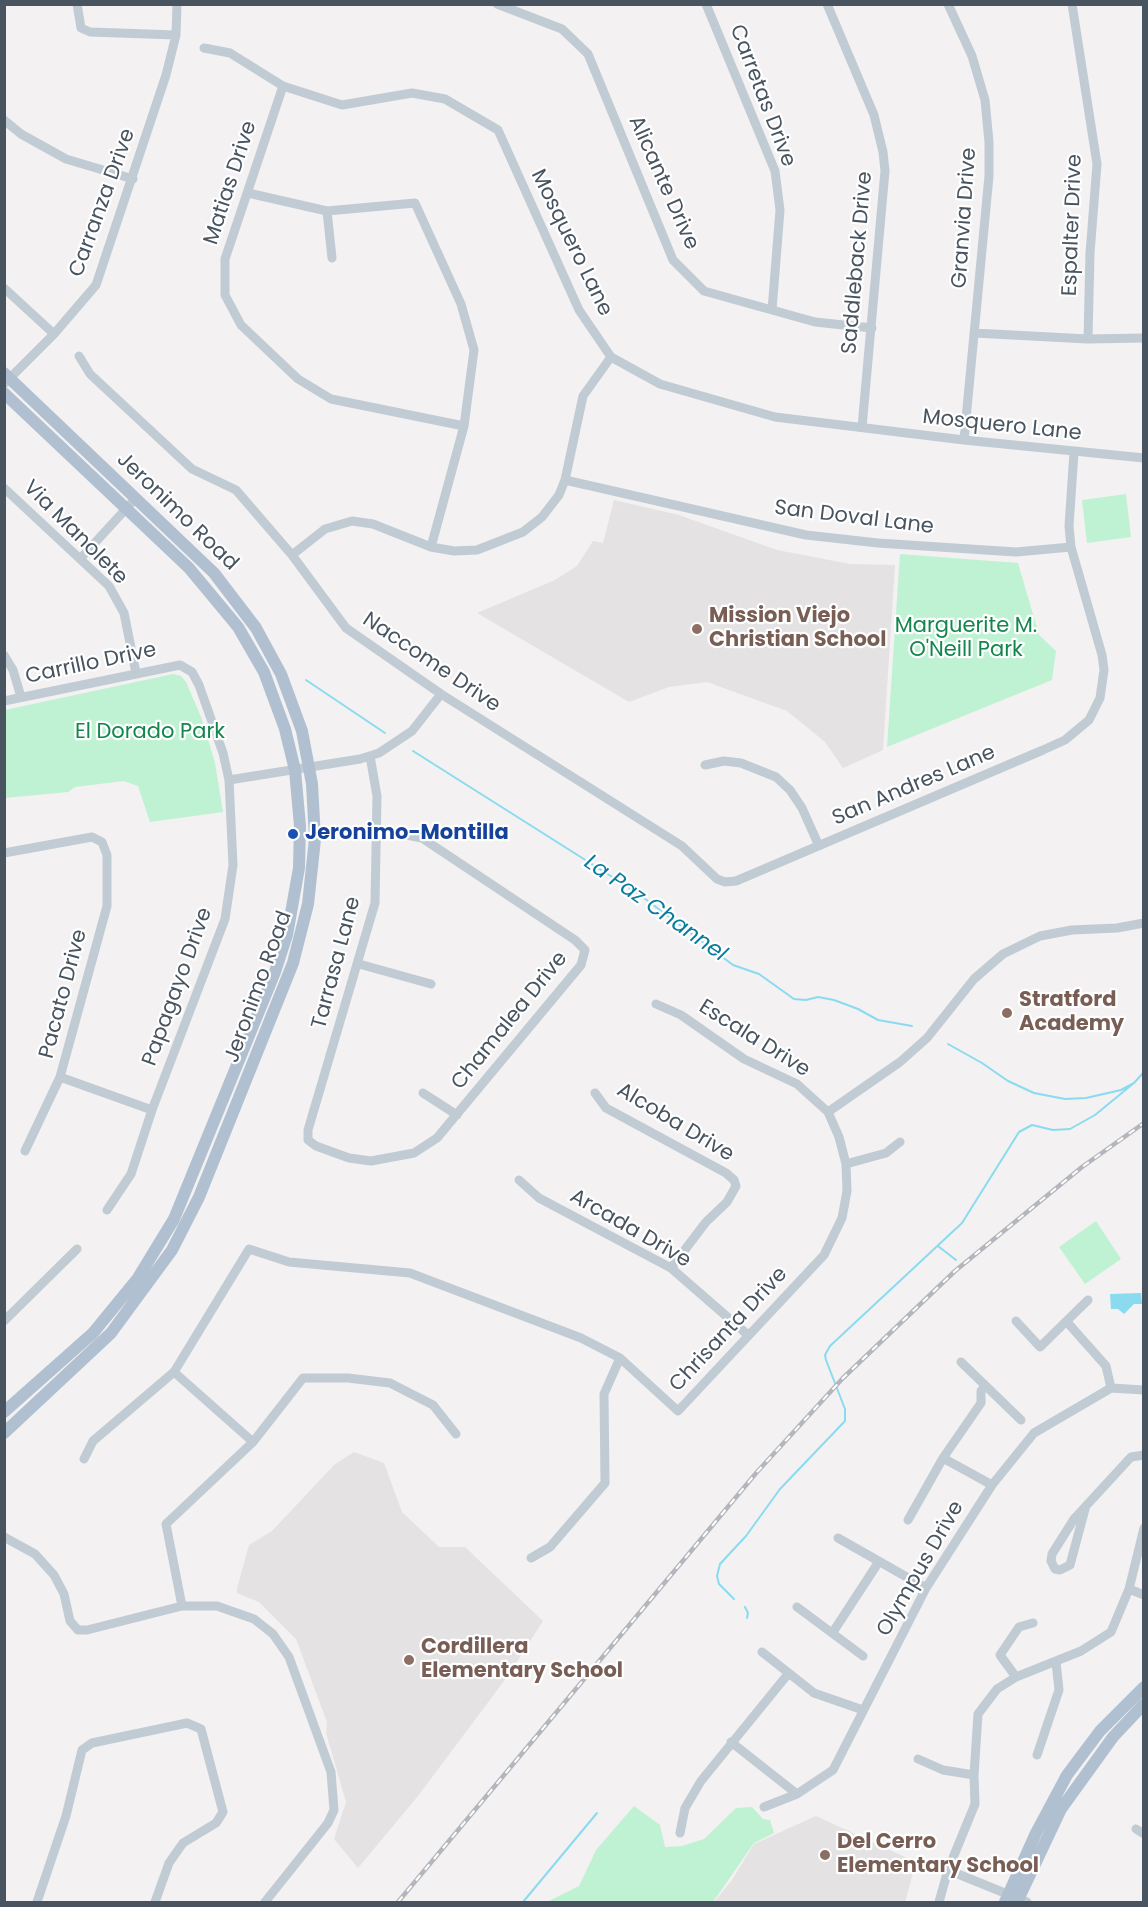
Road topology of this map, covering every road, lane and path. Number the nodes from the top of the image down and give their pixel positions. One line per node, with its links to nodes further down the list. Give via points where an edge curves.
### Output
1 (77, 4): 8 (street, via 81,28 90,32)
2 (177, 4): 8 (street, Carranza Drive)
3 (497, 4): 17 (street, Alicante Drive, via 562,29 588,54 673,260 704,291)
4 (706, 4): 17 (street, Carretas Drive, via 775,171 780,210)
5 (827, 4): 18 (street, Saddleback Drive, via 874,115 883,152 885,190)
6 (948, 4): 19 (street, Granvia Drive, via 972,56 985,100 990,142)
7 (1072, 4): 22 (street, Espalter Drive, via 1097,164)
8 (176, 35): 12 (street, Carranza Drive)
9 (204, 48): 10 (street, Mosquero Lane, via 230,53)
10 (283, 86): 13 (street, Matias Drive); 24 (street, Mosquero Lane, via 342,105 412,93 445,99 498,130 579,309)
11 (4, 120): 12 (street, via 66,159)
12 (133, 179): 20 (street, Carranza Drive, via 96,285)
13 (248, 193): 14 (street); 27 (street, Matias Drive, via 225,259 225,295 241,325 298,379 331,399)
14 (327, 211): 15 (street); 27 (street, via 415,203 461,304 474,350)
15 (332, 258)
16 (4, 288): 20 (street)
17 (772, 310): 18 (street, Alicante Drive, via 815,322)
18 (872, 328): 28 (street, Saddleback Drive)
19 (974, 333): 22 (street); 29 (street, Granvia Drive)
20 (54, 334): 25 (street, Carranza Drive)
21 (1143, 338): 22 (street)
22 (1088, 339)
23 (79, 356): 38 (street, Naccome Drive, via 90,374 192,469 236,490)
24 (611, 357): 28 (street, Mosquero Lane, via 660,384 775,417); 32 (street, via 583,396)
25 (6, 378): 34 (main road, Jeronimo Road)
26 (4, 393): 35 (main road, Jeronimo Road)
27 (464, 426): 36 (street)
28 (862, 428): 29 (street, Mosquero Lane)
29 (964, 441): 30 (street, Mosquero Lane)
30 (1074, 452): 31 (street, Mosquero Lane); 37 (street)
31 (1143, 458)
32 (565, 480): 36 (street, via 542,517 511,539 466,552); 37 (street, San Doval Lane, via 806,535 1016,552)
33 (4, 488): 39 (street, Via Manolete)
34 (135, 499): 35 (street); 48 (main road, Jeronimo Road, via 214,573 256,628 288,690)
35 (125, 509): 39 (street); 49 (main road, Jeronimo Road, via 204,583 238,627 273,693)
36 (431, 547): 38 (street, via 373,524 352,520 325,529)
37 (1071, 547): 52 (street, San Andres Lane, via 1102,655 1103,686 1089,720 1065,740)
38 (292, 555): 43 (street, Naccome Drive, via 346,628)
39 (80, 559): 42 (street, Via Manolete, via 109,586 123,609)
40 (4, 655): 44 (street, via 14,670)
41 (185, 667): 42 (street, Carrillo Drive, via 174,665); 50 (street, Papagayo Drive, via 195,677 206,703)
42 (136, 673): 44 (street, Carrillo Drive)
43 (441, 694): 46 (street, via 412,731); 54 (street, Naccome Drive, via 682,846 717,879)
44 (21, 697): 45 (street, Carrillo Drive)
45 (4, 701)
46 (370, 756): 48 (street); 51 (street, Tarrasa Lane, via 376,783)
47 (705, 765): 52 (street, via 741,763 776,777 802,808)
48 (310, 767): 49 (street); 88 (main road, Jeronimo Road, via 314,859 303,930 199,1197 172,1250 132,1307 93,1351)
49 (295, 770): 50 (street); 86 (main road, Jeronimo Road, via 300,859 287,935 187,1191 156,1249 114,1308 68,1358)
50 (230, 780): 62 (street, Papagayo Drive, via 233,864 225,919)
51 (377, 829): 56 (street, Tarrasa Lane, via 375,903); 64 (street, Chamalea Drive, via 422,837 585,950 581,965)
52 (819, 846): 54 (street, San Andres Lane)
53 (4, 853): 59 (street, Pacato Drive, via 92,837 102,842 107,855 107,906)
54 (726, 882)
55 (1143, 923): 63 (street, via 1040,936 1003,954 975,979 927,1038 900,1062)
56 (359, 964): 57 (street); 65 (street, Tarrasa Lane)
57 (431, 984)
58 (656, 1004): 63 (street, Escala Drive, via 681,1015 744,1059 797,1084)
59 (60, 1077): 62 (street); 67 (street, Pacato Drive)
60 (423, 1093): 64 (street)
61 (595, 1093): 72 (street, Alcoba Drive, via 606,1108 734,1180 736,1186 727,1202 706,1222)
62 (152, 1110): 70 (street, Papagayo Drive, via 131,1174)
63 (828, 1112): 68 (street, Chrisanta Drive)
64 (457, 1115): 65 (street, Chamalea Drive, via 437,1138 414,1154 392,1159 349,1158)
65 (308, 1140)
66 (900, 1142): 68 (street, via 886,1153)
67 (25, 1151)
68 (846, 1164): 77 (street, Chrisanta Drive, via 842,1218 824,1255)
69 (519, 1180): 72 (street, Arcada Drive, via 539,1198)
70 (107, 1210)
71 (76, 1249): 74 (street)
72 (671, 1268): 77 (street, Arcada Drive)
73 (1088, 1300): 76 (street)
74 (4, 1320)
75 (1016, 1321): 76 (street, via 1040,1347)
76 (1067, 1322): 82 (street, via 1106,1366)
77 (748, 1335): 78 (street, Chrisanta Drive, via 678,1411)
78 (620, 1358): 80 (street, Chrisanta Drive, via 581,1338 410,1273 289,1262 249,1249); 100 (street, via 604,1394 605,1483 550,1547)
79 (961, 1362): 81 (street)
80 (174, 1372): 90 (street); 93 (street, Chrisanta Drive, via 93,1441)
81 (985, 1386): 84 (street); 85 (street)
82 (1111, 1388): 83 (street); 94 (street, Olympus Drive, via 1034,1433)
83 (1143, 1390)
84 (997, 1397): 85 (street); 87 (street)
85 (981, 1403): 92 (street)
86 (4, 1412)
87 (1021, 1420)
88 (4, 1433)
89 (456, 1434): 90 (street, via 433,1405 390,1383 303,1378)
90 (254, 1442): 105 (street, via 166,1524)
91 (1143, 1455): 95 (street, via 1131,1457)
92 (943, 1458): 94 (street); 96 (street)
93 (84, 1459)
94 (992, 1485): 102 (street, Olympus Drive)
95 (1085, 1509): 95 (street, via 1052,1554 1055,1569 1070,1565)
96 (908, 1520)
97 (1143, 1528): 103 (street)
98 (4, 1538): 105 (street, via 35,1554 54,1575 64,1594 70,1621 78,1630)
99 (838, 1538): 101 (street)
100 (531, 1558)
101 (878, 1563): 102 (street); 108 (street)
102 (926, 1588): 116 (street, Olympus Drive)
103 (1129, 1589): 104 (street); 111 (street, via 1111,1632)
104 (1143, 1595)
105 (182, 1606): 128 (street, via 217,1606 239,1612 273,1634 289,1657 331,1772 334,1810 328,1823)
106 (797, 1607): 108 (street)
107 (1033, 1623): 113 (street, via 1019,1627 1000,1655)
108 (833, 1632): 110 (street)
109 (762, 1652): 112 (street)
110 (863, 1656)
111 (1056, 1662): 113 (street); 118 (street, via 1059,1690)
112 (788, 1674): 116 (street, via 814,1693); 117 (street)
113 (1016, 1677): 120 (street, via 997,1689 978,1714)
114 (1143, 1687): 125 (main road, via 1100,1731 1066,1776 1035,1833)
115 (1143, 1704): 125 (main road, via 1113,1737 1061,1809)
116 (863, 1710): 121 (street, Olympus Drive, via 833,1770)
117 (731, 1742): 121 (street); 123 (street, via 685,1808)
118 (1037, 1755)
119 (918, 1759): 120 (street, via 943,1770)
120 (974, 1775): 124 (street, via 975,1804)
121 (797, 1794): 122 (street, Olympus Drive)
122 (764, 1807)
123 (680, 1833)
124 (948, 1870): 125 (street); 129 (street)
125 (1015, 1900)
126 (37, 1902): 127 (street, via 66,1815 82,1750 92,1743 187,1723 201,1729 224,1812 216,1823 183,1843 169,1863)
127 (155, 1902)
128 (265, 1902)
129 (939, 1902)

